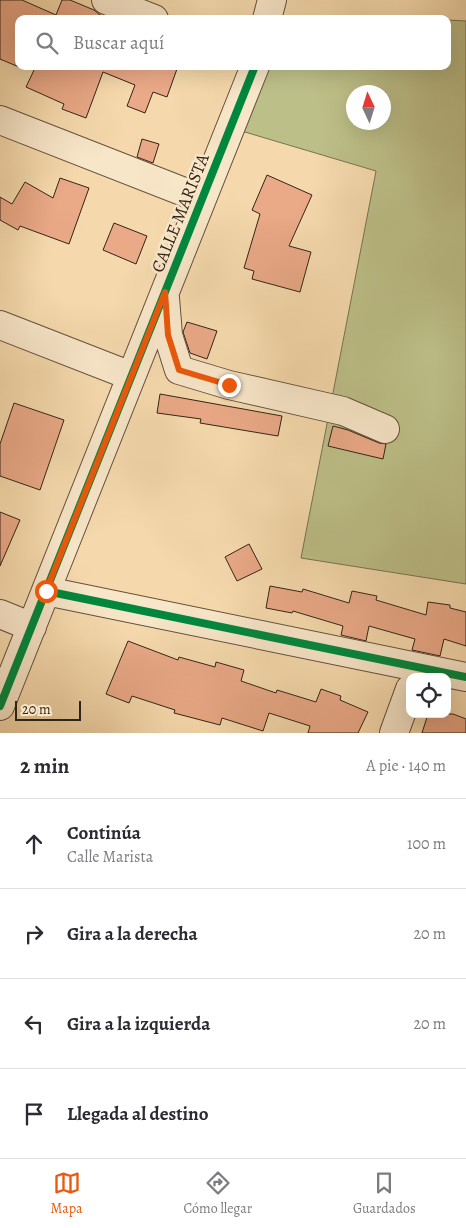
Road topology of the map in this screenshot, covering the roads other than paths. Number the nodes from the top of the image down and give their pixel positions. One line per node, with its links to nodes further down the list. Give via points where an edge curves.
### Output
1 (106, 0): 3 (street)
2 (272, 0): 4 (street)
3 (144, 15)
4 (268, 15)
5 (253, 70): 7 (street, CALLE MARISTA)
6 (0, 120): 7 (street)
7 (202, 198): 8 (street, CALLE MARISTA)
8 (165, 292): 10 (street, CALLE MARISTA); 11 (street, via 168,335 179,370 343,411)
9 (0, 325): 10 (street)
10 (131, 376): 12 (street, CALLE MARISTA)
11 (385, 429)
12 (46, 591): 14 (street, CALLE MARISTA); 15 (street)
13 (0, 614): 14 (street)
14 (32, 627): 19 (street, CALLE MARISTA)
15 (406, 676)
16 (451, 677): 17 (street)
17 (466, 677)
18 (406, 700): 20 (street)
19 (0, 706)
20 (394, 733)

